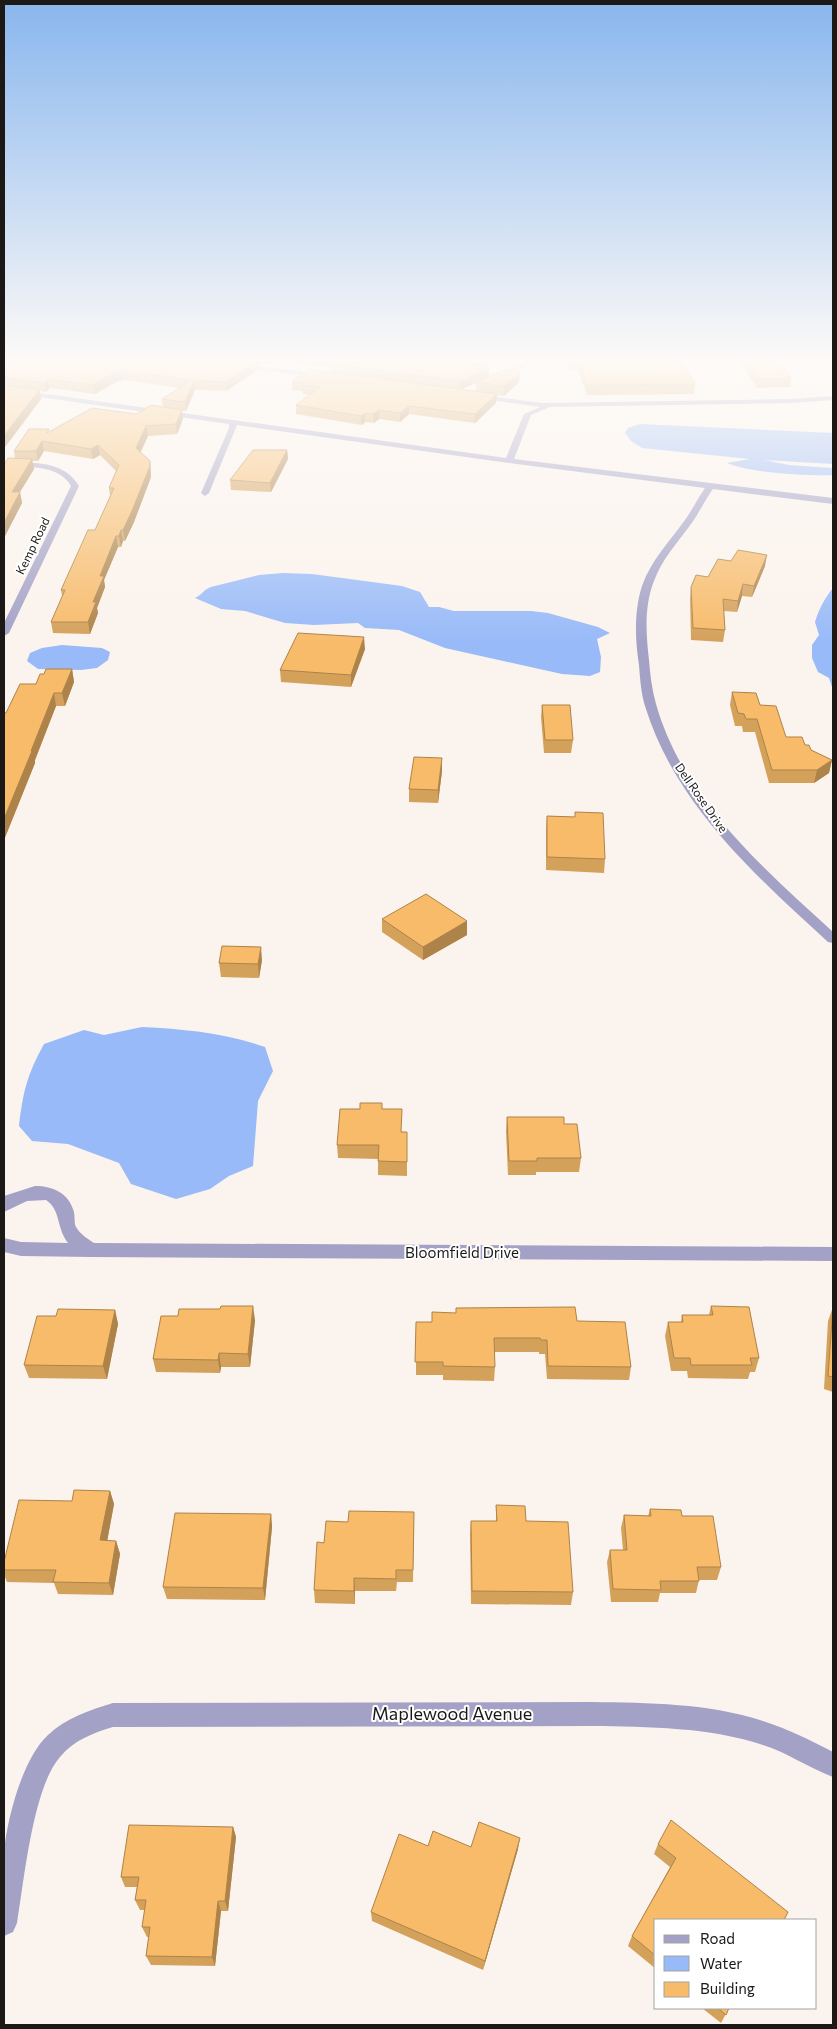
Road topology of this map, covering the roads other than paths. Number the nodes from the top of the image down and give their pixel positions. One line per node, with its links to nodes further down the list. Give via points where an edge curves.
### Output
1 (222, 454): 7 (street)
2 (462, 454): 4 (street)
3 (511, 454): 4 (street)
4 (508, 460): 6 (street)
5 (4, 465): 9 (street, Kemp Road, via 48,468 68,476 75,486)
6 (710, 486): 8 (street); 10 (street, Dell Rose Drive, via 663,555 646,590 642,634 650,704 679,768 723,831 751,862)
7 (205, 493)
8 (833, 501)
9 (4, 633)
10 (833, 939)
11 (4, 1205): 13 (street, via 37,1192 56,1198 63,1204 69,1231 76,1241)
12 (4, 1245): 13 (street, Bloomfield Drive, via 21,1249)
13 (91, 1250): 14 (street, Bloomfield Drive)
14 (833, 1254)
15 (833, 1764): 16 (street, Maplewood Avenue, via 784,1741 725,1724 669,1716 113,1716 87,1722 66,1734 49,1751 26,1808)
16 (4, 1923)

